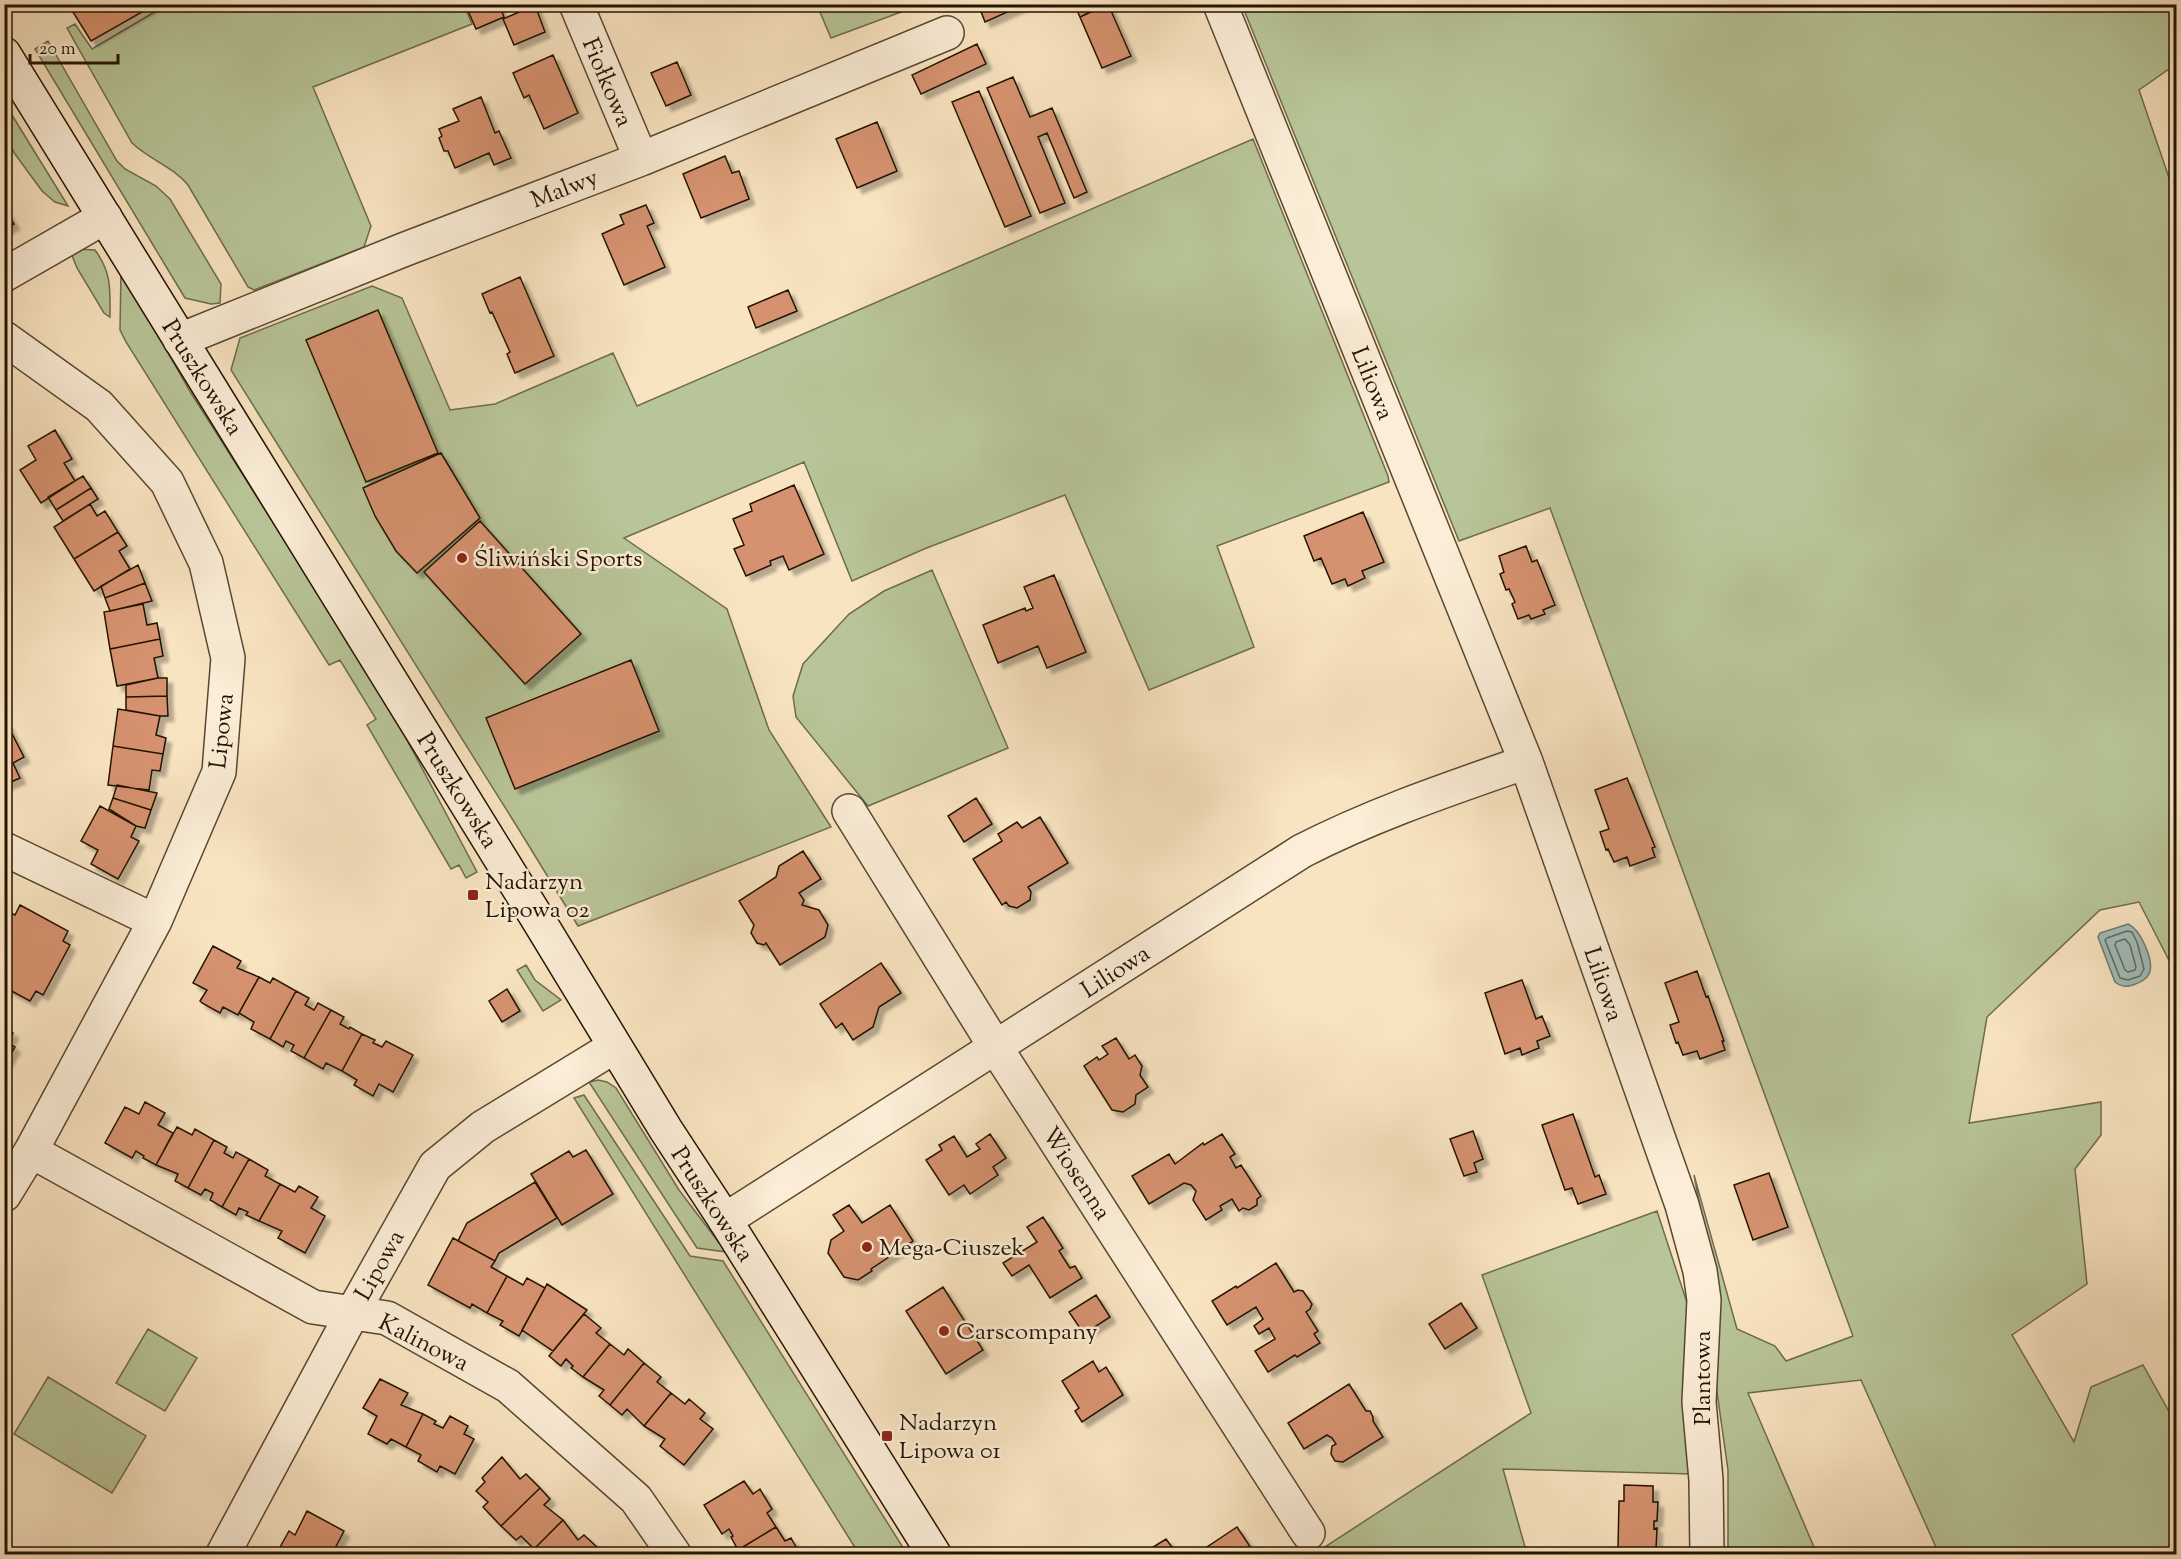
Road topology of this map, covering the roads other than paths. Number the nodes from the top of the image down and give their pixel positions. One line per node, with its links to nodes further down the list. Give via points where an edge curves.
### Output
1 (576, 4): 5 (street, Fiołkowa)
2 (1220, 4): 10 (street, Liliowa)
3 (947, 33): 5 (street, Malwy)
4 (4, 54): 6 (street, Pruszkowska)
5 (641, 159): 9 (street, Malwy)
6 (105, 217): 7 (street); 9 (street, Pruszkowska)
7 (4, 275)
8 (4, 338): 13 (street, Lipowa, via 99,406 160,473 206,563 228,658 219,772)
9 (180, 340): 14 (street, Pruszkowska)
10 (1526, 762): 15 (street, Liliowa, via 1401,806 1302,851); 17 (street, Liliowa)
11 (849, 811): 15 (street, Wiosenna)
12 (4, 849): 13 (street)
13 (155, 921): 16 (street, Lipowa)
14 (614, 1047): 18 (street, Pruszkowska); 19 (street, Lipowa, via 483,1127 435,1166)
15 (996, 1048): 18 (street, Liliowa); 20 (street, Wiosenna)
16 (14, 1171): 19 (street, Kalinowa, via 313,1307)
17 (1682, 1205): 24 (street, Plantowa, via 1704,1300 1699,1402)
18 (725, 1220): 23 (street, Pruszkowska)
19 (353, 1312): 21 (street, Lipowa); 22 (street, Kalinowa, via 387,1318 508,1386 636,1499)
20 (1308, 1533)
21 (223, 1554)
22 (674, 1554)
23 (934, 1554)
24 (1707, 1554)

